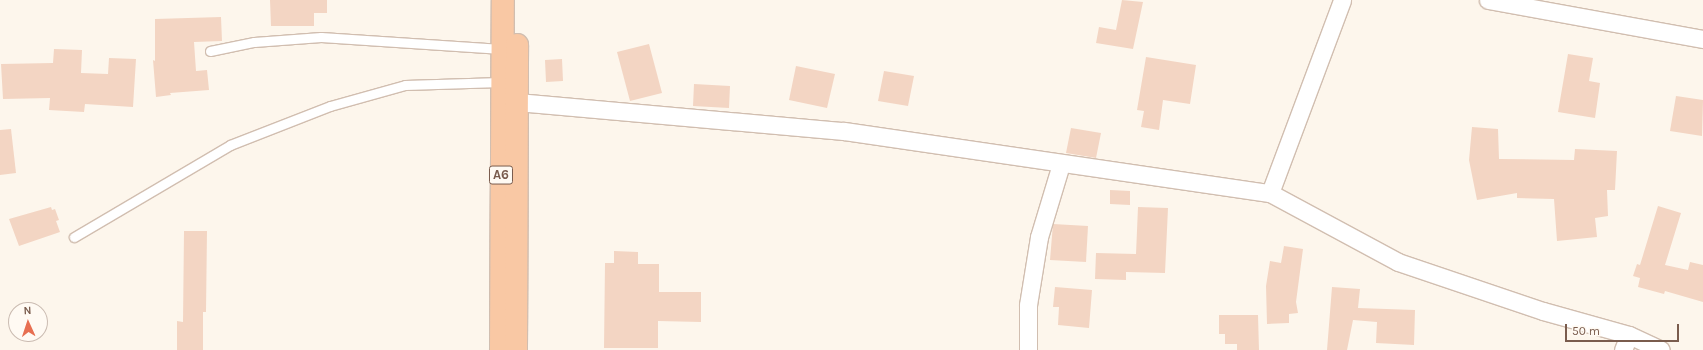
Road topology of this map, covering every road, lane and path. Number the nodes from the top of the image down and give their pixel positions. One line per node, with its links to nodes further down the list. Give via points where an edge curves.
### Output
1 (503, 0): 6 (highway, A6)
2 (517, 0): 9 (highway, A6)
3 (1342, 0): 11 (street)
4 (1488, 0): 5 (street)
5 (1703, 39)
6 (502, 49): 7 (lane, via 322,37 254,42); 8 (highway, A6)
7 (210, 51)
8 (501, 82): 12 (lane, via 405,85 330,106 230,145); 14 (highway, A6)
9 (517, 102): 10 (street, via 844,131); 15 (highway, A6)
10 (1061, 164): 11 (street); 16 (street, via 1039,237 1028,305)
11 (1270, 193): 13 (street, via 1398,262)
12 (74, 237)
13 (1626, 342): 17 (street)
14 (501, 350)
15 (516, 350)
16 (1028, 350)
17 (1661, 350)

